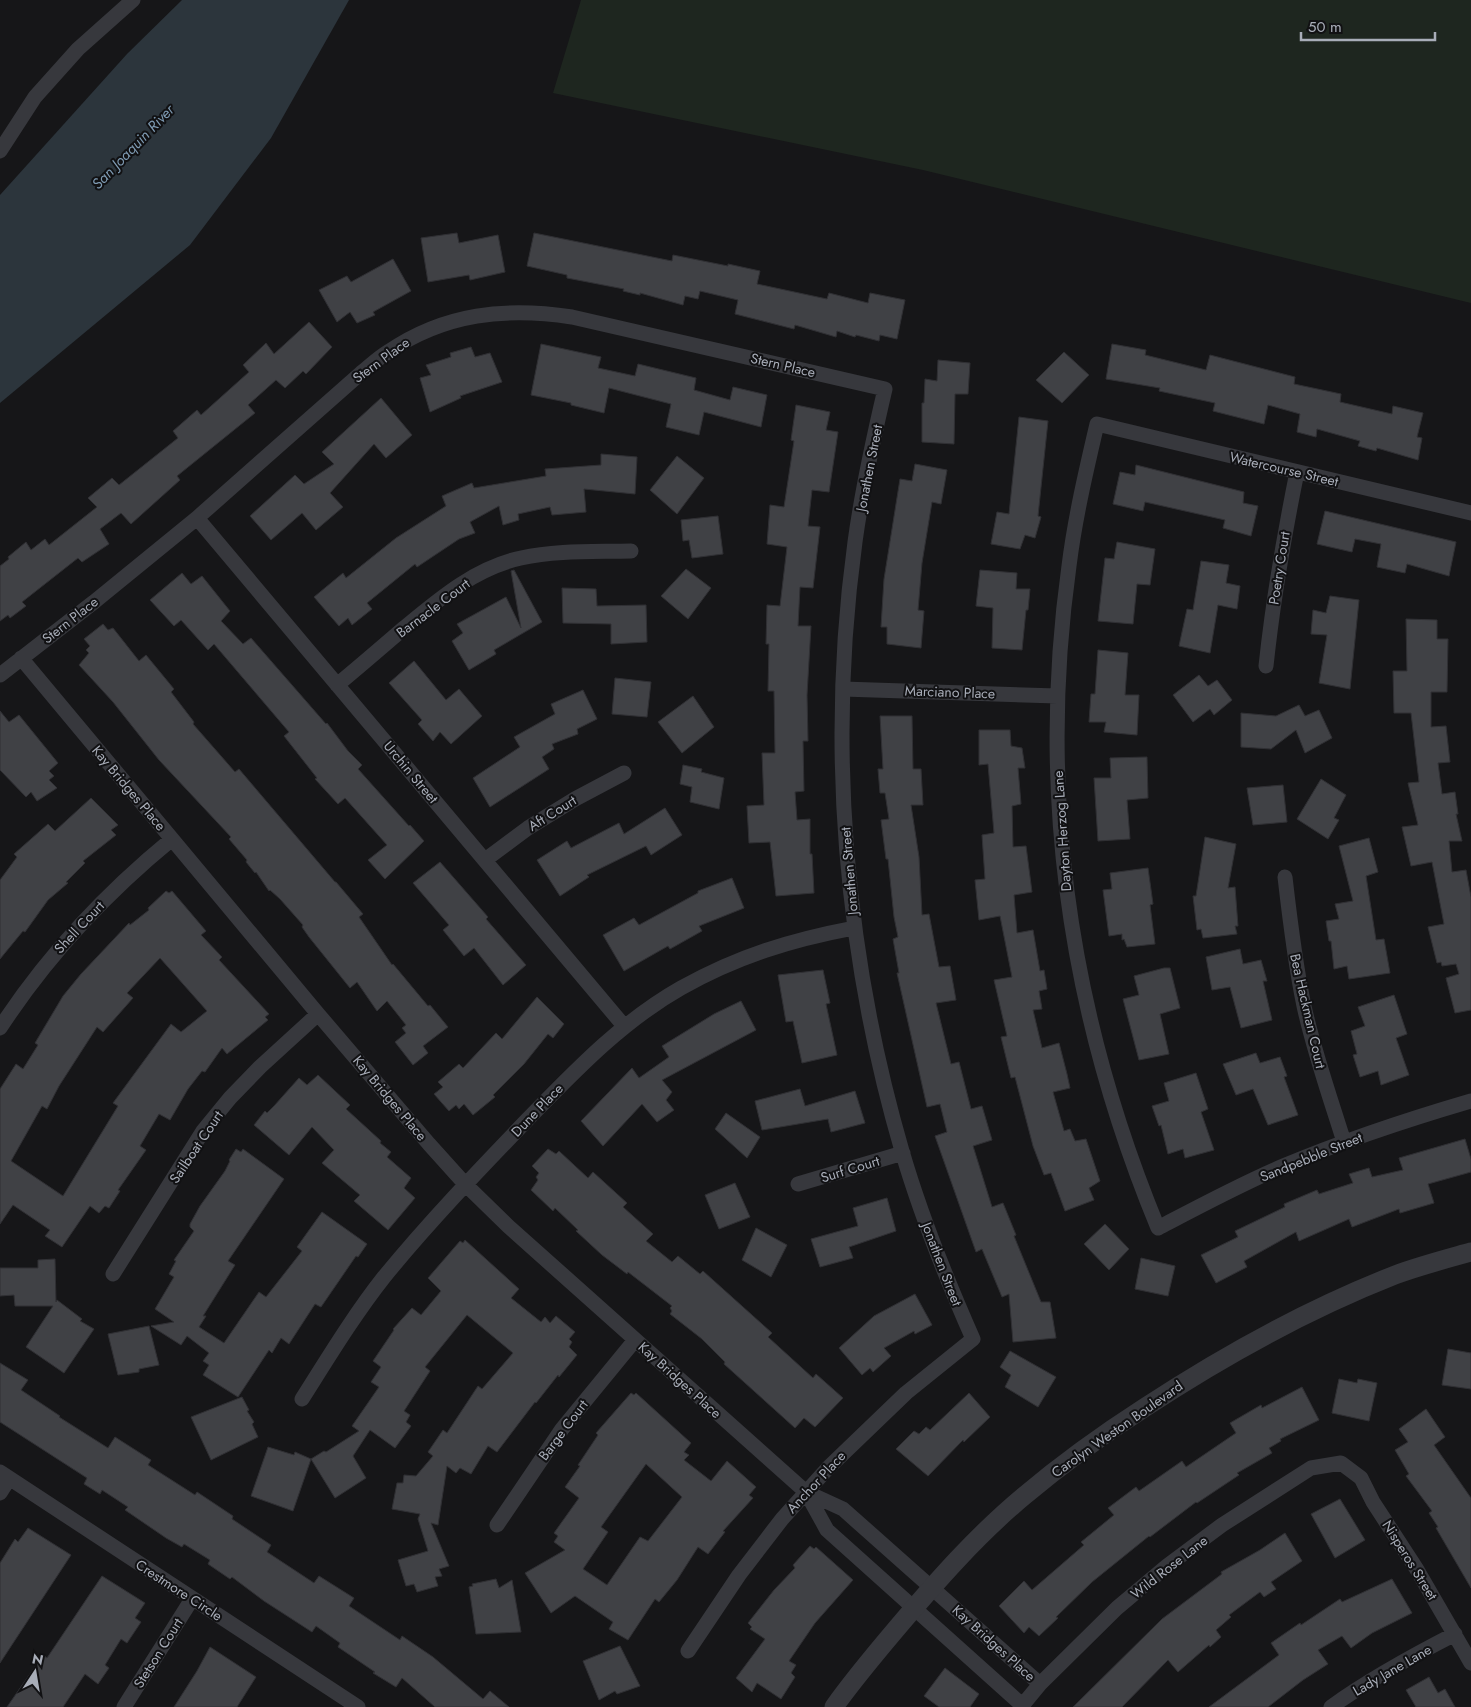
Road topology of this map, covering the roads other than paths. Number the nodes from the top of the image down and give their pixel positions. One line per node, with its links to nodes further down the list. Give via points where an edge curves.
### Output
1 (133, 0): 2 (street, via 78,49 35,97)
2 (0, 151)
3 (885, 389): 7 (street, Stern Place, via 572,317 540,312 473,316 444,324 388,351); 13 (street, Jonathen Street, via 855,543)
4 (1097, 424): 5 (street, Watercourse Street); 14 (street, Dayton Herzog Lane, via 1069,565)
5 (1297, 472): 6 (street, Watercourse Street); 10 (street, Poetry Court, via 1282,547)
6 (1471, 513)
7 (197, 518): 9 (street, Stern Place); 12 (street, Urchin Street)
8 (631, 551): 12 (street, Barnacle Court, via 547,554 519,558 491,568 439,599)
9 (21, 658): 11 (street, Stern Place); 16 (street, Kay Bridges Place)
10 (1266, 666)
11 (0, 675)
12 (337, 685): 17 (street, Urchin Street)
13 (843, 688): 14 (street, Marciano Place); 19 (street, Jonathen Street, via 842,762)
14 (1057, 696): 28 (street, Dayton Herzog Lane, via 1060,825 1075,953 1105,1079 1124,1140)
15 (624, 773): 17 (street, Aft Court, via 528,828)
16 (172, 839): 20 (street, Kay Bridges Place); 22 (street, Shell Court, via 135,870 73,932 41,969)
17 (484, 860): 21 (street, Urchin Street)
18 (1286, 877): 24 (street, Bea Hackman Court, via 1292,941 1304,1006)
19 (854, 928): 21 (street, Dune Place, via 791,942 721,967 679,989); 25 (street, Jonathen Street, via 882,1077)
20 (318, 1014): 26 (street, Kay Bridges Place); 30 (street, Sailboat Court, via 260,1067 203,1132)
21 (624, 1026): 26 (street, Dune Place, via 593,1053)
22 (0, 1028)
23 (1471, 1102): 24 (street, Sandpebble Street, via 1405,1120)
24 (1344, 1142): 28 (street, Sandpebble Street, via 1280,1168)
25 (903, 1153): 27 (street, Surf Court); 31 (street, Jonathen Street, via 952,1292)
26 (465, 1184): 32 (street, Kay Bridges Place); 33 (street, Dune Place, via 384,1277)
27 (798, 1184)
28 (1158, 1228)
29 (1471, 1252): 39 (street, Carolyn Weston Boulevard, via 1396,1275 1321,1307 1193,1375 1095,1442 1024,1496)
30 (114, 1274)
31 (973, 1339): 36 (street, Anchor Place, via 906,1394)
32 (635, 1340): 36 (street, Kay Bridges Place); 38 (street, Barge Court, via 562,1429)
33 (302, 1399)
34 (1341, 1463): 42 (street, Nisperos Street, via 1361,1478); 45 (street, Wild Rose Lane, via 1311,1468 1222,1525 1117,1608)
35 (5, 1476): 37 (street); 40 (street, Crestmore Circle)
36 (806, 1492): 39 (street, Kay Bridges Place, via 843,1509); 41 (street, Kay Bridges Place, via 827,1530); 43 (street, Anchor Place, via 739,1574)
37 (0, 1493)
38 (496, 1526)
39 (932, 1587): 41 (street, Carolyn Weston Boulevard); 45 (street, Kay Bridges Place)
40 (192, 1599): 47 (street, Stetson Court); 48 (street, Crestmore Circle)
41 (914, 1608): 46 (street, Kay Bridges Place); 49 (street, Carolyn Weston Boulevard)
42 (1455, 1634): 44 (street, Nisperos Street); 50 (street, Lady Jane Lane, via 1405,1660)
43 (688, 1651)
44 (1471, 1663)
45 (1040, 1684): 46 (street, Wild Rose Lane)
46 (1021, 1706)
47 (124, 1707)
48 (358, 1707)
49 (834, 1707)
50 (1331, 1707)

